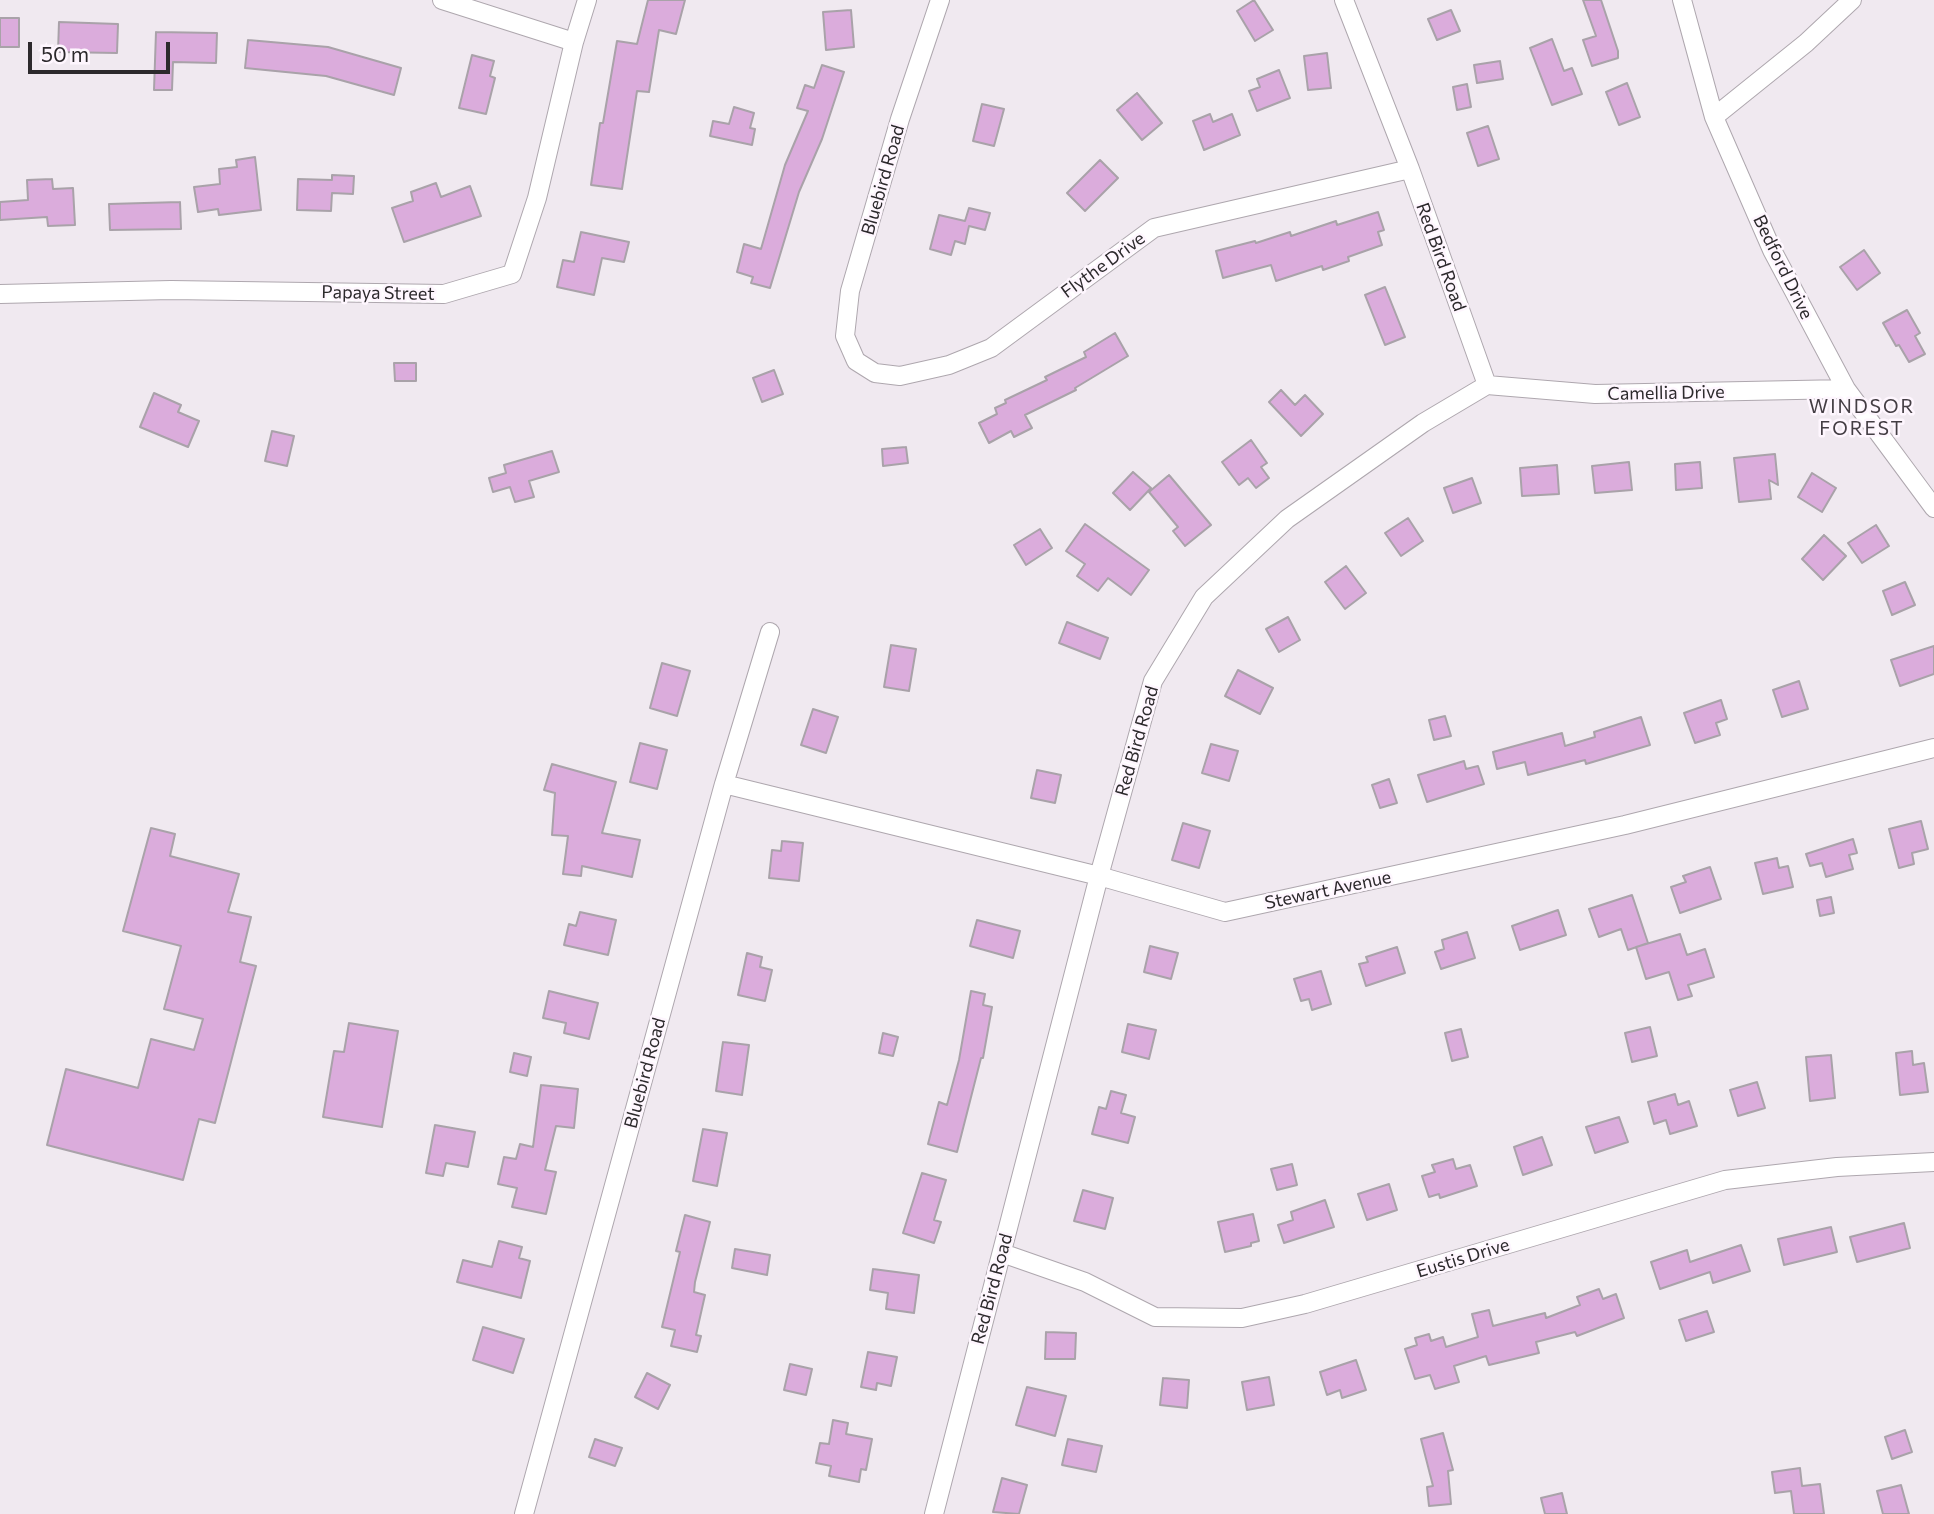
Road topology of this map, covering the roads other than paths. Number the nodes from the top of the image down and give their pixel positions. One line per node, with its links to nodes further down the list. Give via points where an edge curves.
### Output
1 (442, 0): 7 (street)
2 (587, 0): 7 (street, Papaya Street)
3 (940, 0): 11 (street, Bluebird Road, via 850,291 845,336)
4 (1344, 0): 9 (street, Red Bird Road)
5 (1682, 0): 8 (street, Bedford Drive)
6 (1852, 0): 8 (street)
7 (574, 42): 10 (street, Papaya Street, via 537,198 512,274 444,294 171,290)
8 (1714, 117): 13 (street, Bedford Drive, via 1772,250)
9 (1410, 169): 11 (street, Flythe Drive, via 1154,228 991,348 949,365 900,376 875,373); 12 (street, Red Bird Road)
10 (0, 294)
11 (856, 361)
12 (1487, 385): 13 (street, Camellia Drive, via 1595,394); 18 (street, Red Bird Road, via 1423,423 1287,519 1204,597 1153,681)
13 (1846, 389): 14 (street, Bedford Drive)
14 (1934, 509)
15 (770, 632): 17 (street, Bluebird Road)
16 (1934, 748): 18 (street, Stewart Avenue, via 1625,825 1225,912)
17 (724, 784): 18 (street, Stewart Avenue); 21 (street, Bluebird Road)
18 (1099, 876): 20 (street, Red Bird Road)
19 (1934, 1162): 20 (street, Eustis Drive, via 1725,1180 1305,1304 1242,1318 1155,1317 1085,1282)
20 (1002, 1253): 22 (street, Red Bird Road)
21 (524, 1514)
22 (934, 1514)

